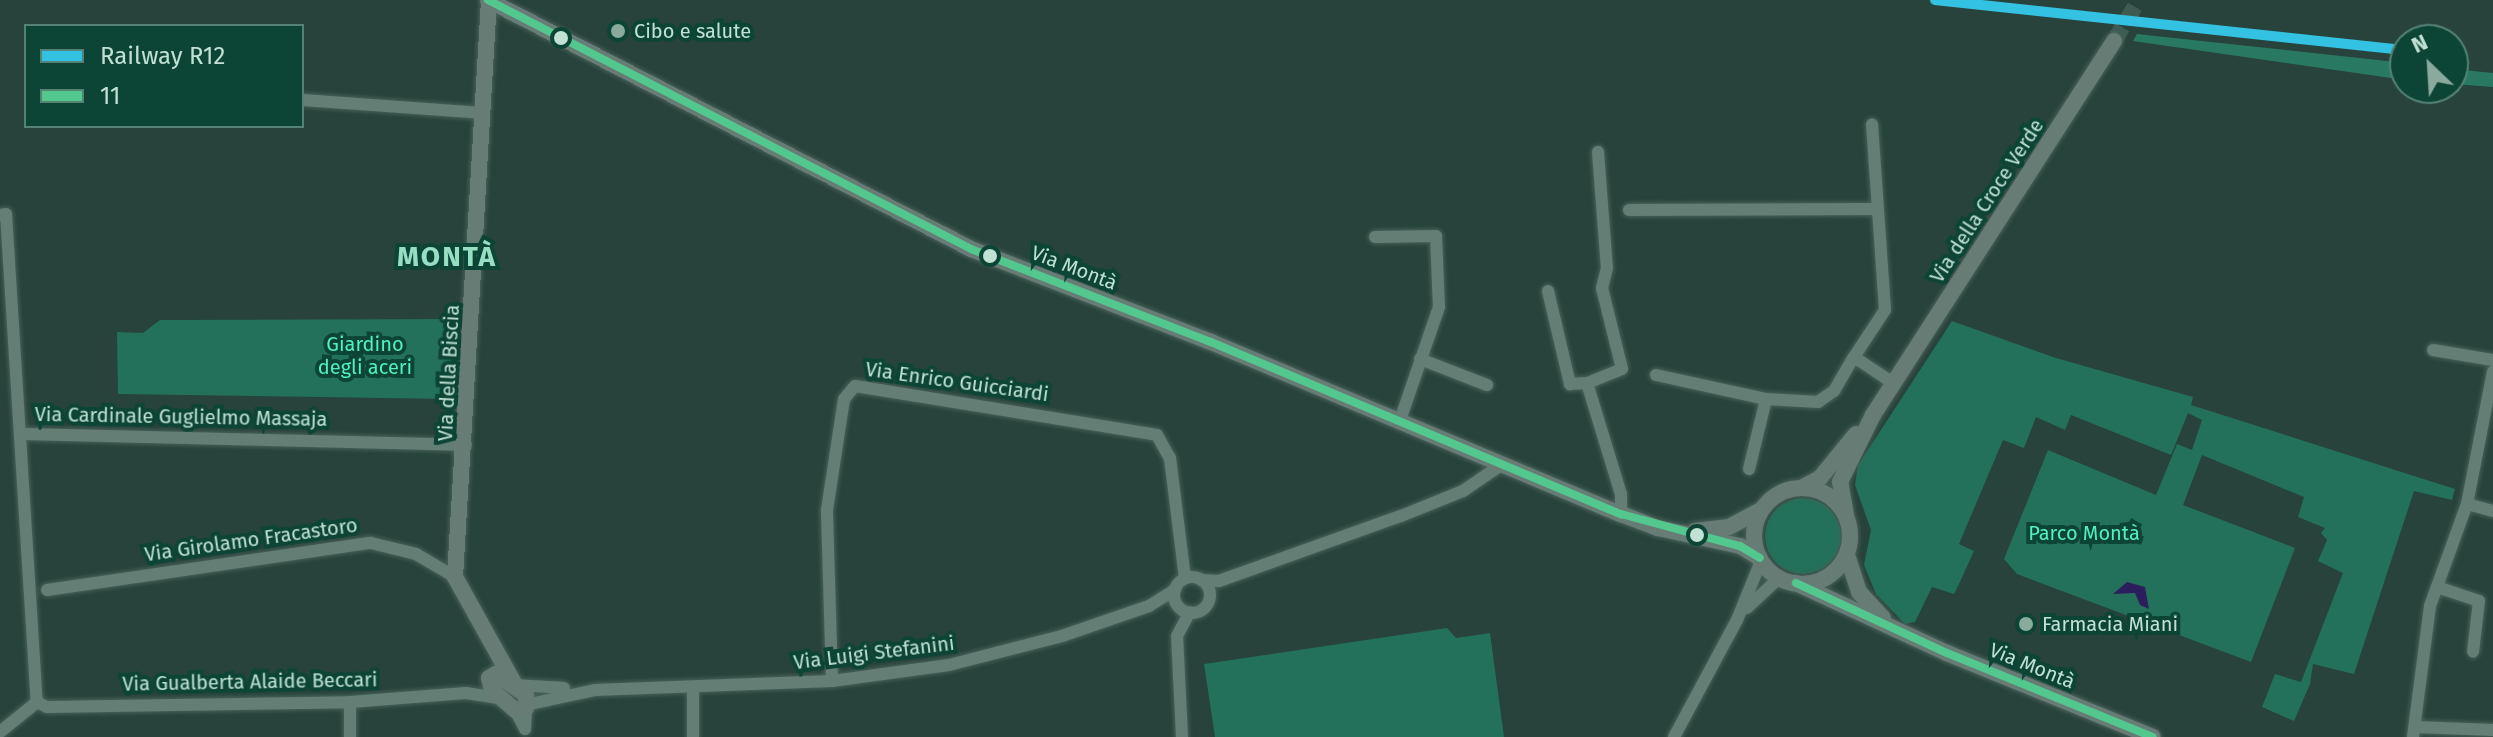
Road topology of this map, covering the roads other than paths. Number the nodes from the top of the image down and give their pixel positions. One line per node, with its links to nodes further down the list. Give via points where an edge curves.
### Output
1 (489, 0): 4 (main road, Via della Biscia); 23 (main road, Via Montà, via 971,249)
2 (2114, 41): 19 (main road, Via della Croce Verde)
3 (304, 100): 4 (street)
4 (483, 113): 25 (main road, Via della Biscia)
5 (1872, 124): 7 (street)
6 (1598, 152): 18 (street, via 1607,268 1602,288 1622,369)
7 (1876, 209): 8 (street); 13 (street, via 1885,310)
8 (1629, 210)
9 (0, 215): 24 (street, via 6,214)
10 (1375, 237): 14 (street, via 1436,236 1439,307)
11 (1548, 291): 18 (street, via 1570,384)
12 (2433, 350): 15 (street)
13 (1854, 357): 19 (street); 21 (street, via 1834,391 1818,402)
14 (1420, 359): 20 (street); 23 (street)
15 (2493, 360)
16 (2493, 372): 29 (street)
17 (1656, 375): 21 (street)
18 (1587, 383): 32 (street, via 1621,494)
19 (1893, 383): 22 (main road, Via della Croce Verde)
20 (1487, 385)
21 (1766, 399): 27 (street)
22 (1873, 415): 28 (main road, Via della Croce Verde, via 1820,478); 33 (main road, Via della Croce Verde, via 1840,482)
23 (1400, 420): 26 (main road, Via Montà)
24 (20, 434): 25 (street, Via Cardinale Guglielmo Massaja); 60 (street, Via Cardinale Guglielmo Massaja, via 32,690)
25 (466, 445): 37 (main road, Via della Biscia)
26 (1501, 465): 32 (main road, Via Montà); 41 (street, via 1440,501)
27 (1749, 469)
28 (1803, 487): 30 (main road, Via Montà, via 1786,490); 33 (main road, via 1824,492)
29 (2467, 504): 31 (street); 43 (street)
30 (1761, 510): 34 (main road, Via Montà, via 1720,529); 36 (main road, via 1754,534)
31 (2493, 511)
32 (1621, 514): 34 (main road, Via Montà)
33 (1846, 515): 35 (main road, Via Montà)
34 (1666, 530): 36 (main road, Via Montà, via 1740,546)
35 (1847, 555): 42 (main road, via 1821,580); 50 (main road, Via Montà, via 1859,592)
36 (1760, 560): 39 (main road, Via Montà); 49 (street)
37 (455, 577): 44 (street, Via Girolamo Fracastoro, via 416,554 371,543); 51 (main road)
38 (1185, 578): 40 (street); 45 (street, Via Luigi Stefanini); 54 (street, Via Enrico Guicciardi, via 1170,458 1157,435 855,386 848,389 841,409 827,510)
39 (1779, 578): 42 (main road, Via Montà); 49 (street)
40 (1201, 580): 41 (street); 46 (street)
41 (1219, 581): 46 (street)
42 (1796, 583): 50 (main road, Via Montà)
43 (2437, 587): 52 (street, via 2479,601); 65 (street)
44 (47, 590)
45 (1175, 590): 47 (street, Via Luigi Stefanini); 48 (street)
46 (1209, 592): 48 (street, via 1205,606)
47 (1149, 606): 48 (street, Via Luigi Stefanini); 54 (street, Via Luigi Stefanini, via 995,656)
48 (1185, 610): 69 (street, via 1177,636)
49 (1737, 620): 70 (street)
50 (1896, 630): 71 (main road, Via Montà)
51 (492, 642): 53 (main road); 55 (main road)
52 (2473, 652)
53 (490, 677): 55 (main road, via 500,674); 58 (street, Via Gualberta Alaide Beccari); 59 (main road)
54 (832, 681): 56 (street, Via Luigi Stefanini)
55 (515, 685): 57 (street, Via Luigi Stefanini); 62 (main road)
56 (693, 687): 57 (street, Via Luigi Stefanini); 68 (street)
57 (595, 690): 62 (street, Via Luigi Stefanini)
58 (466, 693): 59 (street, Via Gualberta Alaide Beccari); 61 (street, Via Gualberta Alaide Beccari)
59 (501, 698): 62 (main road)
60 (37, 702): 61 (street, Via Gualberta Alaide Beccari, via 47,707); 64 (street)
61 (350, 702): 67 (street)
62 (524, 707): 66 (street)
63 (2493, 730): 65 (street)
64 (0, 732)
65 (2414, 732)
66 (525, 733)
67 (350, 737)
68 (693, 737)
69 (1182, 737)
70 (1674, 737)
71 (2153, 737)

